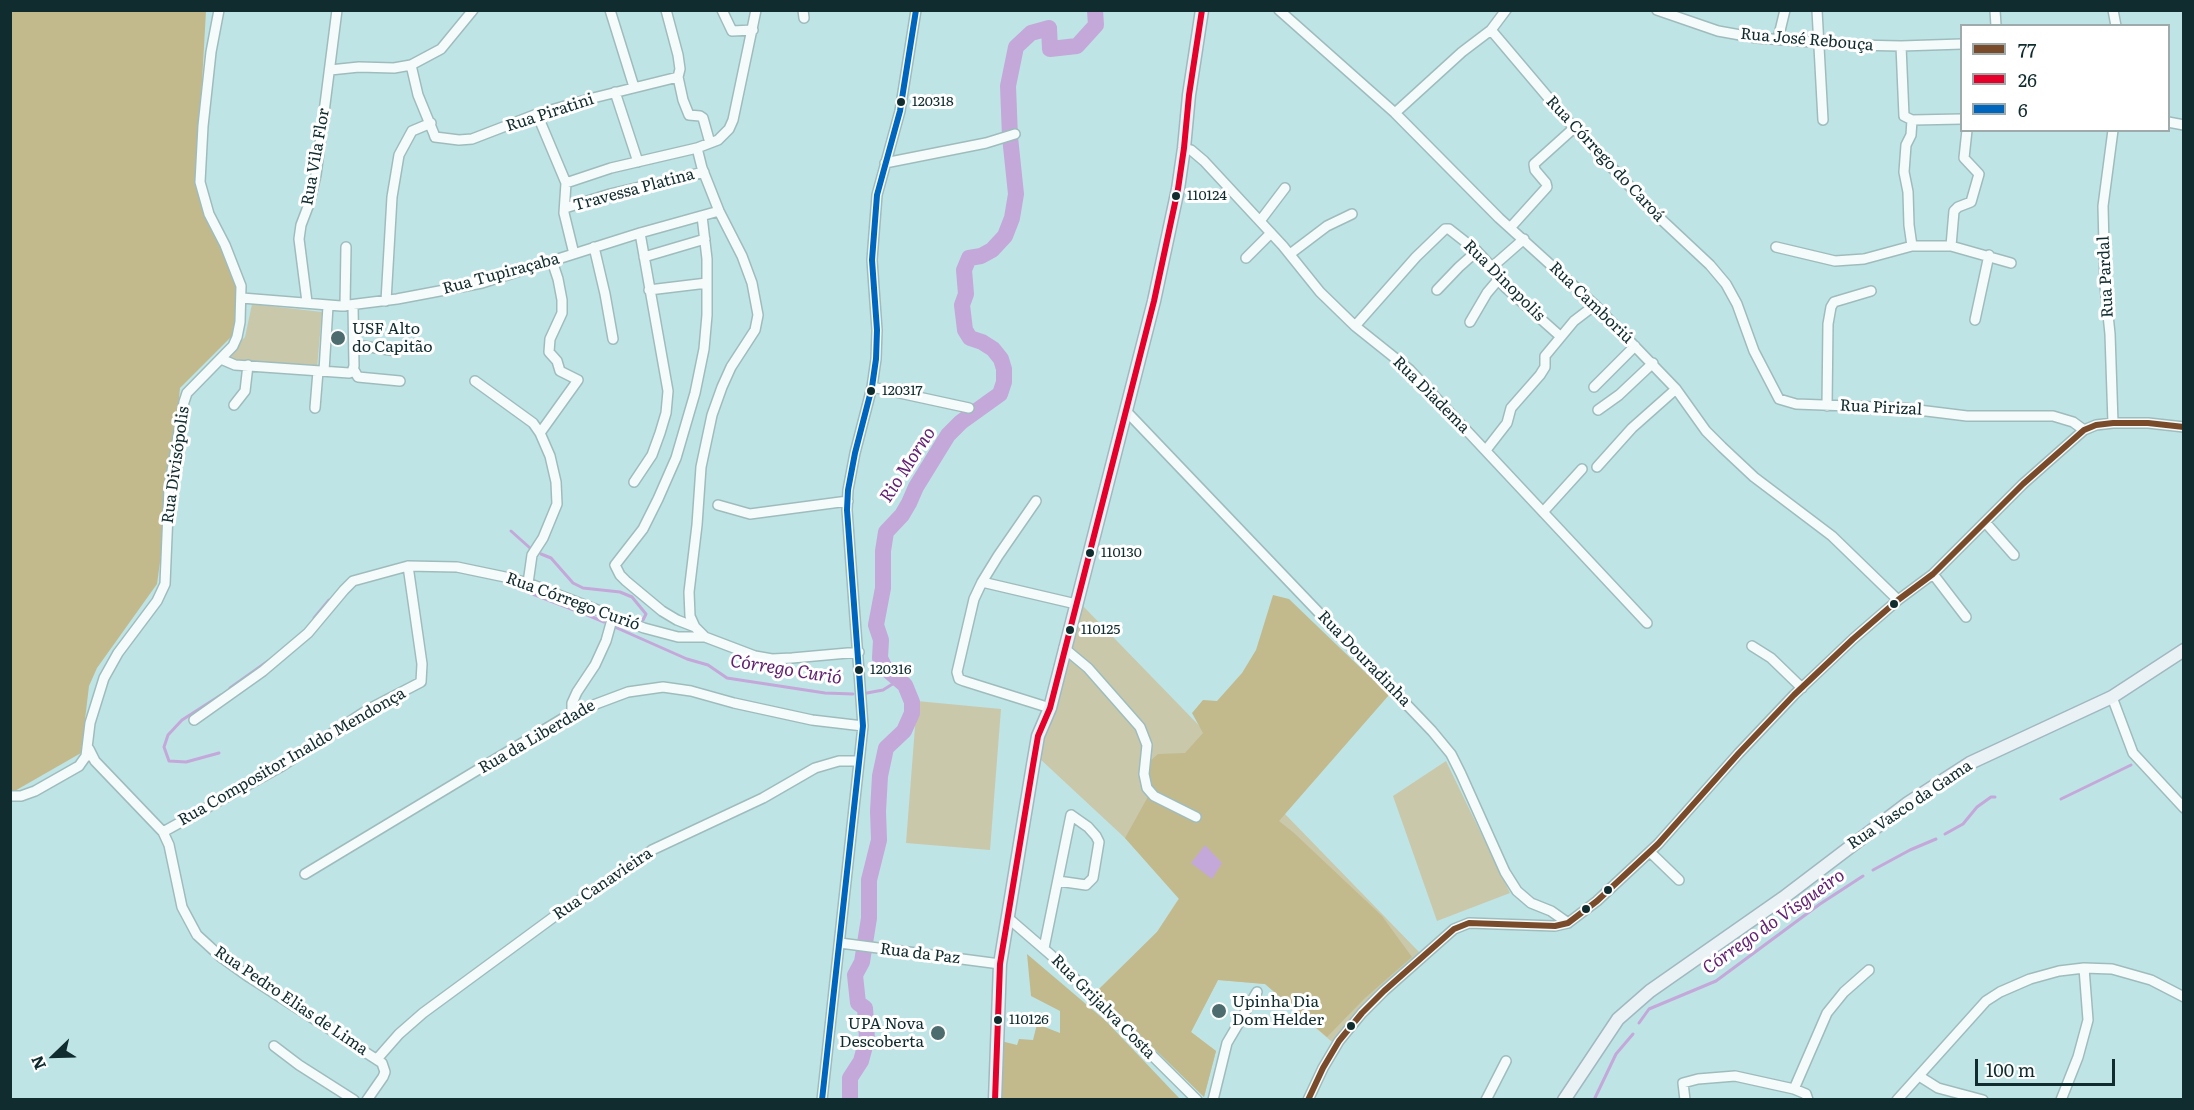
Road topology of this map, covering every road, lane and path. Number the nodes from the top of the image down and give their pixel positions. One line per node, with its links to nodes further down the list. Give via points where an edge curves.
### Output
1 (219, 10): 73 (street, Rua Divisópolis, via 210,63 200,182 209,214 236,270)
2 (338, 10): 22 (street, Rua Vila Flor)
3 (473, 10): 21 (street, via 441,49)
4 (610, 10): 24 (street)
5 (666, 10): 23 (street, via 679,63)
6 (722, 10): 15 (street, via 732,31)
7 (756, 10): 15 (street)
8 (916, 10): 40 (street, via 900,111)
9 (1202, 10): 38 (main road)
10 (1279, 10): 27 (street, Rua Camboriú)
11 (1506, 10): 16 (street)
12 (1657, 10): 17 (street, Rua José Rebouça, via 1718,32)
13 (1785, 10): 17 (street)
14 (1818, 10): 18 (street)
15 (753, 30): 36 (street, via 733,120 724,135)
16 (1491, 30): 27 (street); 32 (street, Rua Córrego do Caroá)
17 (1778, 39): 18 (street, Rua José Rebouça)
18 (1819, 44): 20 (street, Rua José Rebouça); 29 (street)
19 (1960, 44): 20 (street, Rua José Rebouça)
20 (1901, 46): 30 (street, via 1904,116)
21 (411, 65): 22 (street); 31 (street, via 422,107)
22 (330, 70): 75 (street, Rua Vila Flor, via 316,175 299,239)
23 (678, 76): 24 (street, Rua Piratini); 36 (street, via 688,114 703,118)
24 (634, 87): 25 (street, Rua Piratini)
25 (615, 92): 26 (street, Rua Piratini); 39 (street)
26 (537, 114): 31 (street, Rua Piratini, via 472,139 435,137); 42 (street)
27 (1395, 114): 49 (street, Rua Camboriú)
28 (1960, 119): 30 (street)
29 (1823, 120)
30 (1912, 120): 54 (street, via 1904,172)
31 (431, 123): 74 (street, via 412,131 399,155 392,197)
32 (1574, 128): 49 (street, via 1534,164 1547,187); 77 (street, Rua Córrego do Caroá, via 1710,265)
33 (1967, 132): 55 (street, via 1964,158 1979,174 1971,202 1954,211)
34 (2113, 132): 104 (street, Rua Pardal, via 2103,206)
35 (1015, 134): 40 (street)
36 (710, 143): 37 (street)
37 (697, 148): 39 (street); 41 (street)
38 (1184, 148): 48 (street, Rua Diadema, via 1204,160); 103 (main road, via 1159,278)
39 (638, 162): 42 (street)
40 (885, 163): 96 (street, via 877,195 872,260 877,330)
41 (704, 172): 44 (street, Travessa Platina); 45 (street)
42 (566, 183): 44 (street)
43 (1285, 188): 48 (street)
44 (565, 208): 60 (street)
45 (719, 211): 47 (street, Rua Tupiraçaba); 127 (street, via 742,256 758,315 755,330 722,387 701,467 689,592 690,616)
46 (1352, 214): 61 (street, via 1327,226)
47 (702, 216): 50 (street, Rua Tupiraçaba); 52 (street)
48 (1260, 221): 51 (street, Rua Diadema)
49 (1510, 228): 53 (street, Rua Camboriú)
50 (640, 233): 57 (street, Rua Tupiraçaba); 63 (street)
51 (1271, 233): 61 (street, Rua Diadema); 64 (street)
52 (705, 239): 63 (street); 69 (street)
53 (1524, 240): 67 (street); 76 (street, Rua Camboriú)
54 (1912, 246): 55 (street); 58 (street, via 1864,259 1834,261)
55 (1951, 246): 62 (street)
56 (346, 247): 79 (street)
57 (594, 247): 60 (street, Rua Tupiraçaba); 84 (street)
58 (1776, 248)
59 (1477, 251): 67 (street, Rua Dinopolis); 71 (street); 82 (street, Rua Dinopolis, via 1447,229 1416,257)
60 (574, 254): 65 (street, Rua Tupiraçaba)
61 (1290, 254): 82 (street, Rua Diadema, via 1320,292)
62 (1989, 255): 66 (street); 80 (street)
63 (644, 257): 70 (street)
64 (1246, 258)
65 (552, 261): 74 (street, Rua Tupiraçaba, via 482,283); 107 (street, via 562,313 550,339 549,352 560,371 578,380)
66 (2011, 263)
67 (1492, 267): 68 (street, Rua Dinopolis)
68 (1498, 280): 81 (street); 83 (street, Rua Dinopolis)
69 (707, 283): 70 (street); 127 (street, via 704,349 676,458 643,529 615,565 626,581 662,611)
70 (649, 290): 111 (street, via 668,391 666,413 652,455)
71 (1437, 290)
72 (1871, 291): 99 (street, via 1834,302 1829,312)
73 (242, 298): 75 (street, Rua Tupiraçaba); 88 (street, Rua Divisópolis, via 237,338)
74 (386, 301): 79 (street, Rua Tupiraçaba)
75 (307, 302): 78 (street, Rua Tupiraçaba)
76 (1595, 304): 83 (street); 86 (street, Rua Camboriú)
77 (1737, 304): 99 (street, Rua Pirizal, via 1775,395 1784,402)
78 (328, 306): 79 (street, Rua Tupiraçaba); 91 (street)
79 (349, 306): 85 (street)
80 (1975, 320)
81 (1470, 322)
82 (1355, 326): 108 (street, Rua Diadema, via 1410,370)
83 (1560, 336): 108 (street, via 1545,356 1540,375 1511,408 1507,423)
84 (613, 339)
85 (355, 345): 87 (street); 92 (street)
86 (1635, 346): 89 (street, Rua Camboriú); 95 (street)
87 (397, 351)
88 (221, 359): 90 (street); 139 (street, Rua Divisópolis, via 187,393 184,402 170,488 165,584 104,678 90,723)
89 (1653, 363): 97 (street, Rua Camboriú); 102 (street)
90 (248, 365): 91 (street); 98 (street, via 245,392)
91 (321, 371): 92 (street); 100 (street)
92 (351, 371): 93 (street, via 358,377)
93 (400, 381)
94 (475, 381): 107 (street)
95 (1594, 387)
96 (874, 388): 101 (street); 112 (street, via 851,471)
97 (1676, 389): 109 (street, via 1632,428); 122 (street, Rua Camboriú, via 1722,447 1754,477 1832,536)
98 (234, 405)
99 (1827, 405): 106 (street, Rua Pirizal, via 1967,416 2053,416)
100 (315, 408)
101 (969, 408)
102 (1598, 410)
103 (1126, 412): 123 (main road); 150 (street, Rua Douradinha, via 1432,730 1461,774 1516,891)
104 (2113, 423): 105 (street); 106 (street)
105 (2184, 427)
106 (2084, 430): 116 (street)
107 (540, 433): 121 (street, via 550,456 557,504 532,555)
108 (1485, 450): 115 (street, Rua Diadema)
109 (1597, 467)
110 (1582, 470): 115 (street)
111 (634, 482)
112 (848, 501): 114 (street, via 750,514); 132 (street)
113 (1036, 501): 120 (street)
114 (718, 505)
115 (1543, 512): 126 (street, Rua Diadema)
116 (1985, 522): 117 (street); 119 (street)
117 (2014, 555)
118 (408, 566): 121 (street, Rua Córrego Curió, via 457,567); 137 (street, Rua Córrego Curió, via 353,582 308,633); 144 (street, Rua Compositor Inaldo Mendonça, via 421,682)
119 (1933, 574): 122 (street); 125 (street)
120 (982, 582): 123 (street); 135 (street, via 960,654 959,679)
121 (528, 583): 124 (street, Rua Córrego Curió)
122 (1898, 600): 133 (street)
123 (1076, 604): 130 (main road)
124 (613, 616): 128 (street, Rua Córrego Curió, via 678,637); 136 (street, via 595,665 572,703)
125 (1966, 617)
126 (1647, 623)
127 (695, 627): 128 (street)
128 (705, 637): 132 (street, Rua Córrego Curió, via 772,659)
129 (1752, 646): 133 (street, via 1771,658)
130 (1064, 648): 135 (main road); 143 (street, via 1088,668 1140,727 1147,745 1147,788 1159,800)
131 (2184, 650): 134 (main road, Rua Vasco da Gama)
132 (859, 652): 138 (street)
133 (1802, 688): 145 (street)
134 (2112, 697): 142 (street, via 2133,753); 171 (main road, Rua Vasco da Gama, via 1950,775 1650,991 1618,1019)
135 (1050, 708): 149 (main road, via 1038,736)
136 (572, 713): 138 (street, Rua da Liberdade, via 628,692 663,687 812,720); 146 (street, Rua da Liberdade)
137 (194, 720)
138 (863, 726): 140 (street)
139 (89, 759): 141 (street, via 35,791); 144 (street, Rua Pedro Elias de Lima)
140 (859, 761): 151 (street); 159 (street, Rua Canavieira, via 839,761 814,768 763,798 652,850 423,1013)
141 (10, 796)
142 (2184, 808)
143 (1196, 817)
144 (163, 832): 159 (street, Rua Pedro Elias de Lima, via 182,907 198,936 249,977)
145 (1650, 852): 147 (street); 150 (street, via 1597,902)
146 (305, 874)
147 (1678, 880)
148 (1058, 881): 148 (street, via 1067,837 1071,815 1088,827 1099,842 1093,878 1086,885); 152 (street)
149 (1008, 917): 152 (street, Rua Grijalva Costa); 153 (main road)
150 (1568, 922): 169 (street, via 1555,927 1469,922 1454,929 1362,1013 1339,1041)
151 (844, 944): 153 (street, Rua da Paz); 165 (street)
152 (1044, 948): 167 (street, Rua Grijalva Costa)
153 (1000, 964): 166 (main road)
154 (2084, 968): 157 (street, via 2132,974); 161 (street, via 2044,974 1986,1001); 176 (street, via 2088,1020)
155 (1869, 970): 162 (street, via 1827,1013)
156 (1257, 992): 168 (street, via 1227,1044)
157 (2184, 997)
158 (274, 1046): 163 (street)
159 (377, 1059): 164 (street, via 385,1072)
160 (1506, 1061): 170 (street)
161 (1919, 1076): 174 (street); 175 (street, via 1938,1088)
162 (1794, 1089): 172 (street, via 1751,1078 1717,1077 1683,1083); 173 (street, via 1806,1094)
163 (354, 1100)
164 (367, 1100)
165 (822, 1100)
166 (995, 1100)
167 (1197, 1100)
168 (1213, 1100)
169 (1308, 1100)
170 (1486, 1100)
171 (1564, 1100)
172 (1685, 1100)
173 (1808, 1100)
174 (1898, 1100)
175 (1983, 1100)
176 (2061, 1100)

